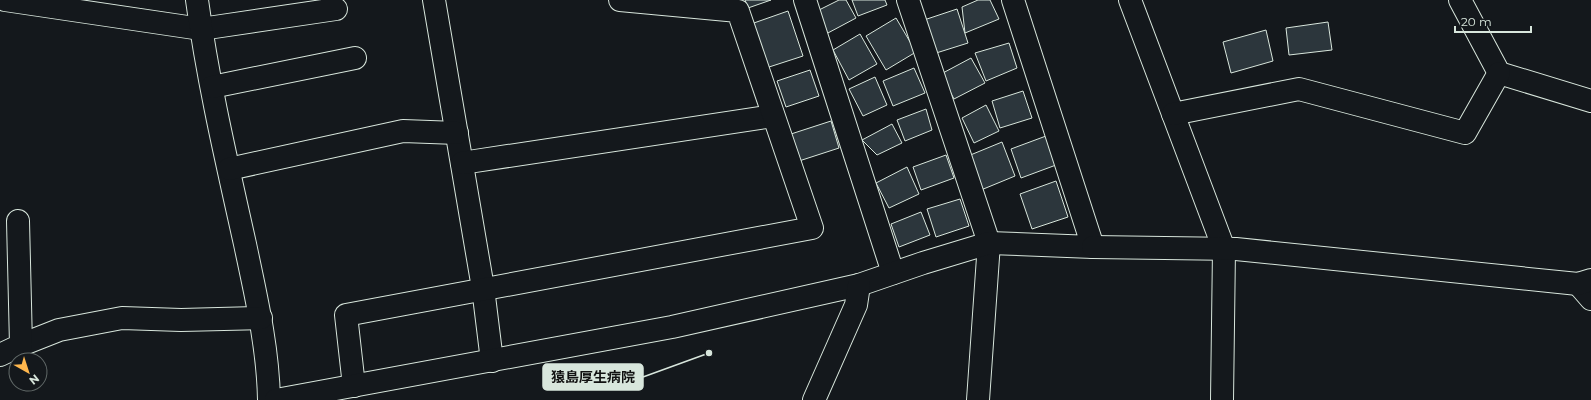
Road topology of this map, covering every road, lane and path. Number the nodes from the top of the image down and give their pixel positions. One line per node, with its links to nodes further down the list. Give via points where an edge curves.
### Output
1 (5, 0): 12 (street)
2 (197, 0): 12 (street)
3 (434, 0): 19 (street)
4 (620, 0): 10 (street)
5 (805, 0): 26 (street)
6 (908, 0): 23 (street)
7 (1013, 0): 24 (street)
8 (1130, 0): 17 (street)
9 (1460, 0): 14 (street)
10 (735, 6): 18 (street)
11 (336, 9): 12 (street)
12 (200, 29): 15 (street)
13 (355, 58): 15 (street)
14 (1499, 73): 16 (street); 17 (street, via 1465,133 1299,89)
15 (212, 88): 21 (street)
16 (1591, 101)
17 (1173, 114): 25 (street)
18 (773, 116): 20 (street); 28 (street, via 812,228)
19 (457, 134): 20 (street); 21 (street, via 403,131)
20 (462, 163): 28 (street)
21 (229, 169): 30 (street)
22 (18, 221): 31 (street)
23 (989, 243): 24 (street); 26 (street); 38 (street)
24 (1093, 247): 25 (street)
25 (1224, 249): 29 (street); 39 (street)
26 (893, 273): 27 (street)
27 (859, 285): 33 (street, via 672,327); 37 (street, via 856,305)
28 (483, 288): 33 (street); 34 (street, via 346,315)
29 (1587, 288)
30 (260, 318): 31 (street, via 122,318 59,330); 35 (street, via 269,368)
31 (22, 345): 32 (street)
32 (0, 355)
33 (492, 361): 34 (street)
34 (354, 386): 36 (street)
35 (269, 400)
36 (276, 400)
37 (814, 400)
38 (978, 400)
39 (1222, 400)

